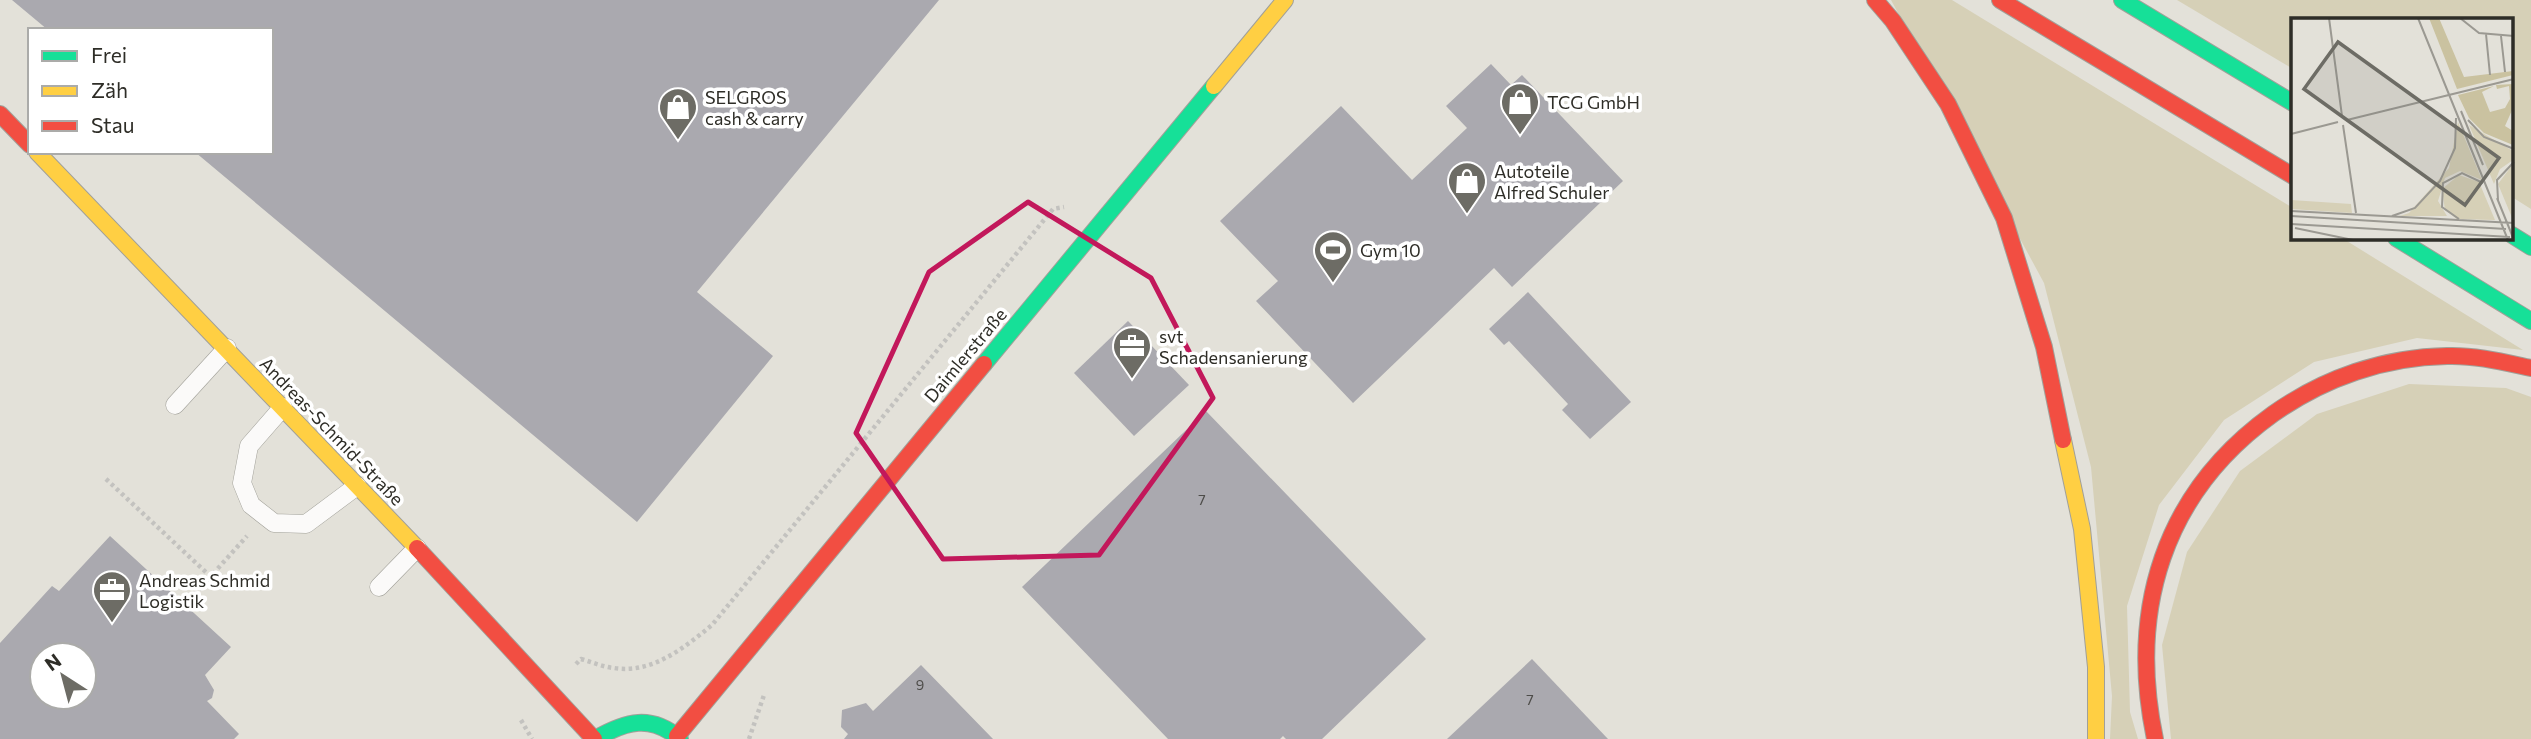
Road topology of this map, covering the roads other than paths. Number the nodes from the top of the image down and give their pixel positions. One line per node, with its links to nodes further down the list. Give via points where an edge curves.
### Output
1 (1285, 0): 21 (main road, Daimlerstraße)
2 (1875, 0): 23 (main road, via 1948,104 2004,218 2044,347 2082,528 2096,667)
3 (2000, 0): 9 (main road)
4 (2122, 0): 5 (main road)
5 (2291, 102)
6 (0, 114): 7 (main road)
7 (28, 143)
8 (39, 154): 14 (main road, Andreas-Schmid-Straße)
9 (2291, 175)
10 (2514, 237): 12 (main road)
11 (2399, 240): 13 (main road)
12 (2531, 247)
13 (2531, 321)
14 (227, 348): 16 (lane); 17 (main road, Andreas-Schmid-Straße)
15 (2531, 368): 24 (main road, via 2446,355 2364,368 2296,396 2240,440 2193,493 2162,561 2151,598 2144,673)
16 (175, 405)
17 (283, 407): 18 (main road, Andreas-Schmid-Straße); 18 (lane, via 249,446 242,483 251,506 274,523 306,524)
18 (357, 486): 19 (main road, Andreas-Schmid-Straße)
19 (416, 548): 20 (lane); 22 (main road, Andreas-Schmid-Straße)
20 (379, 587)
21 (678, 737): 22 (main road, via 662,726 644,722 626,723)
22 (595, 739)
23 (2096, 739)
24 (2155, 739)

